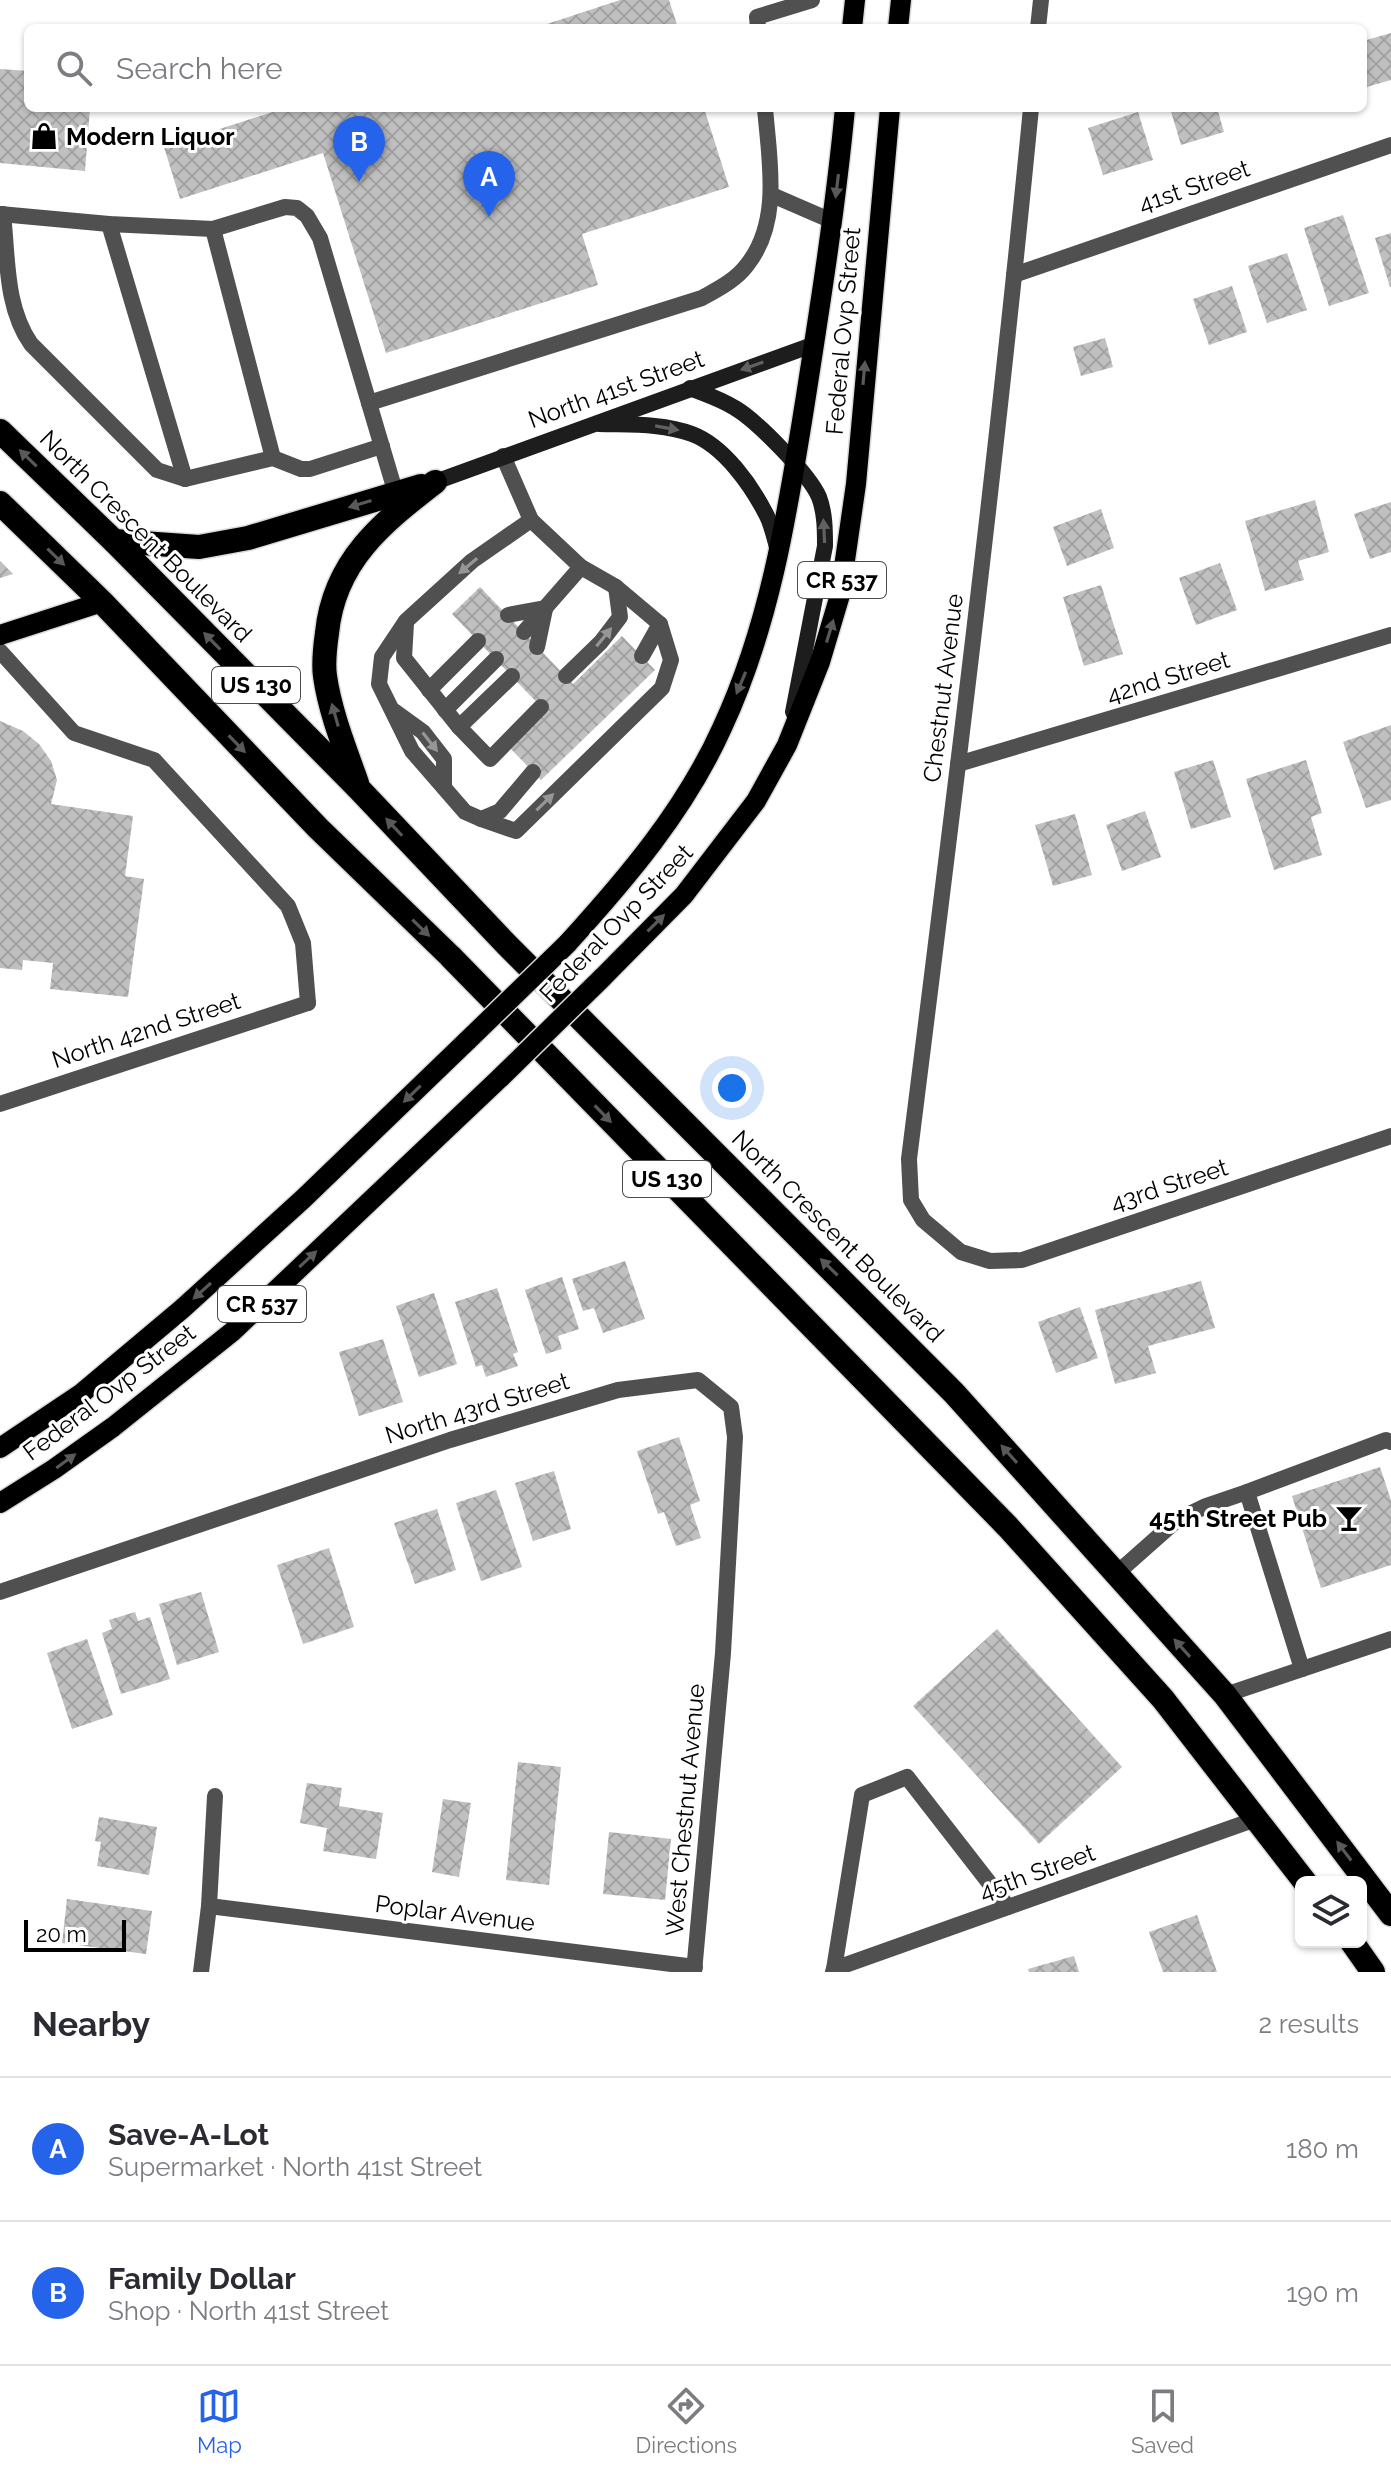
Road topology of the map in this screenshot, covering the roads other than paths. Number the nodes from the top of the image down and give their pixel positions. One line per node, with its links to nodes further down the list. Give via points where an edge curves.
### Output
1 (812, 0): 5 (street, via 757,17)
2 (855, 0): 6 (main road)
3 (901, 0): 7 (main road)
4 (1041, 0): 8 (street)
5 (758, 24)
6 (852, 24)
7 (898, 24)
8 (1038, 24)
9 (765, 112): 14 (street)
10 (845, 112): 16 (main road, Federal Ovp Street / CR 537, one-way to 16)
11 (890, 112): 57 (main road, Federal Ovp Street / CR 537, one-way to 11, via 840,595 856,484)
12 (1031, 112): 19 (street, Chestnut Avenue)
13 (1391, 145): 19 (street, 41st Street)
14 (772, 195): 16 (street); 22 (street, via 761,241 747,266 702,298)
15 (2, 214): 17 (street); 29 (street, via 13,309 25,336 157,470)
16 (832, 221): 20 (main road, Federal Ovp Street / CR 537)
17 (109, 224): 18 (street); 29 (street)
18 (213, 229): 22 (street, via 285,207 307,216 320,238); 27 (street)
19 (1014, 275): 58 (street, Chestnut Avenue)
20 (815, 344): 21 (main road, North 41st Street, one-way to 21); 28 (main road, Federal Ovp Street / CR 537)
21 (690, 388): 23 (main road, North 41st Street); 28 (main road, via 737,408)
22 (369, 403): 25 (street)
23 (589, 424): 26 (main road, North 41st Street); 35 (main road, one-way to 35, via 677,430 720,452 768,518)
24 (0, 431): 34 (highway, North Crescent Boulevard / US 130, one-way to 24)
25 (382, 446): 27 (street, via 310,469); 31 (street)
26 (503, 456): 30 (main road, North 41st Street); 33 (street)
27 (273, 458): 29 (street)
28 (795, 465): 35 (main road, Federal Ovp Street / CR 537); 57 (main road, one-way to 28, via 825,546 819,498)
29 (185, 479)
30 (435, 482): 31 (highway); 60 (highway, one-way to 30, via 325,678 328,620 352,558)
31 (396, 494): 34 (highway, one-way to 34, via 248,538 199,547)
32 (0, 503): 38 (highway, US 130, one-way to 38)
33 (531, 520): 36 (street); 41 (street, one-way to 41, via 472,561)
34 (114, 541): 60 (highway, North Crescent Boulevard / US 130, one-way to 34)
35 (779, 555): 66 (main road, Federal Ovp Street / CR 537, one-way to 66, bridge, via 747,670 688,792 655,842 567,944 182,1309 82,1393)
36 (581, 567): 37 (street); 39 (street)
37 (616, 587): 42 (street); 52 (street, one-way to 37, via 620,617)
38 (102, 602): 44 (main road); 76 (highway, US 130, one-way to 76, via 1008,1527 1163,1699)
39 (545, 608): 40 (street); 43 (street); 47 (street)
40 (508, 615)
41 (406, 621): 53 (street, via 404,658); 61 (street, one-way to 61, via 382,657 379,684 412,751 465,812)
42 (660, 624): 49 (street); 61 (street, one-way to 42, via 516,831 662,688 671,660)
43 (524, 632)
44 (0, 635)
45 (1391, 635): 58 (street, 42nd Street)
46 (478, 641): 53 (street)
47 (537, 647)
48 (0, 651): 62 (street, North 42nd Street, via 74,733 154,760 288,906 303,943 308,1003)
49 (642, 656)
50 (496, 659): 55 (street)
51 (512, 676): 56 (street)
52 (566, 676)
53 (429, 690): 55 (street)
54 (541, 707): 56 (street, via 490,759)
55 (445, 710): 56 (street)
56 (459, 727)
57 (787, 745): 68 (main road, Federal Ovp Street / CR 537, one-way to 57, bridge, via 113,1427 232,1332 501,1077 684,895 756,801)
58 (958, 764): 64 (street, Chestnut Avenue, via 909,1159 911,1200 923,1220)
59 (533, 772): 61 (street, via 500,811)
60 (359, 789): 69 (highway, North Crescent Boulevard / US 130, one-way to 60, via 954,1393 506,944)
61 (481, 819)
62 (0, 1104)
63 (1391, 1136): 64 (street, 43rd Street, via 1022,1260 990,1261)
64 (961, 1252)
65 (1391, 1442): 67 (street)
66 (0, 1448)
67 (1247, 1492): 69 (street, via 1177,1520); 73 (street)
68 (0, 1503)
69 (1116, 1574): 74 (highway, North Crescent Boulevard / US 130, one-way to 69)
70 (1, 1590): 72 (street, North 43rd Street, via 450,1440 618,1390 698,1380 731,1407 735,1437)
71 (1391, 1639): 73 (street)
72 (723, 1653): 82 (street, West Chestnut Avenue)
73 (1302, 1669): 74 (street)
74 (1225, 1695): 80 (highway, North Crescent Boulevard / US 130, one-way to 74)
75 (215, 1796): 78 (street)
76 (1256, 1819): 77 (highway, US 130); 79 (street, 45th Street)
77 (1300, 1876)
78 (209, 1906): 82 (street, Poplar Avenue); 84 (street)
79 (1008, 1907): 83 (street, 45th Street); 83 (street, via 907,1777 862,1795)
80 (1391, 1914)
81 (1356, 1948): 85 (highway)
82 (695, 1970)
83 (834, 1971)
84 (201, 1972)
85 (1373, 1972)

